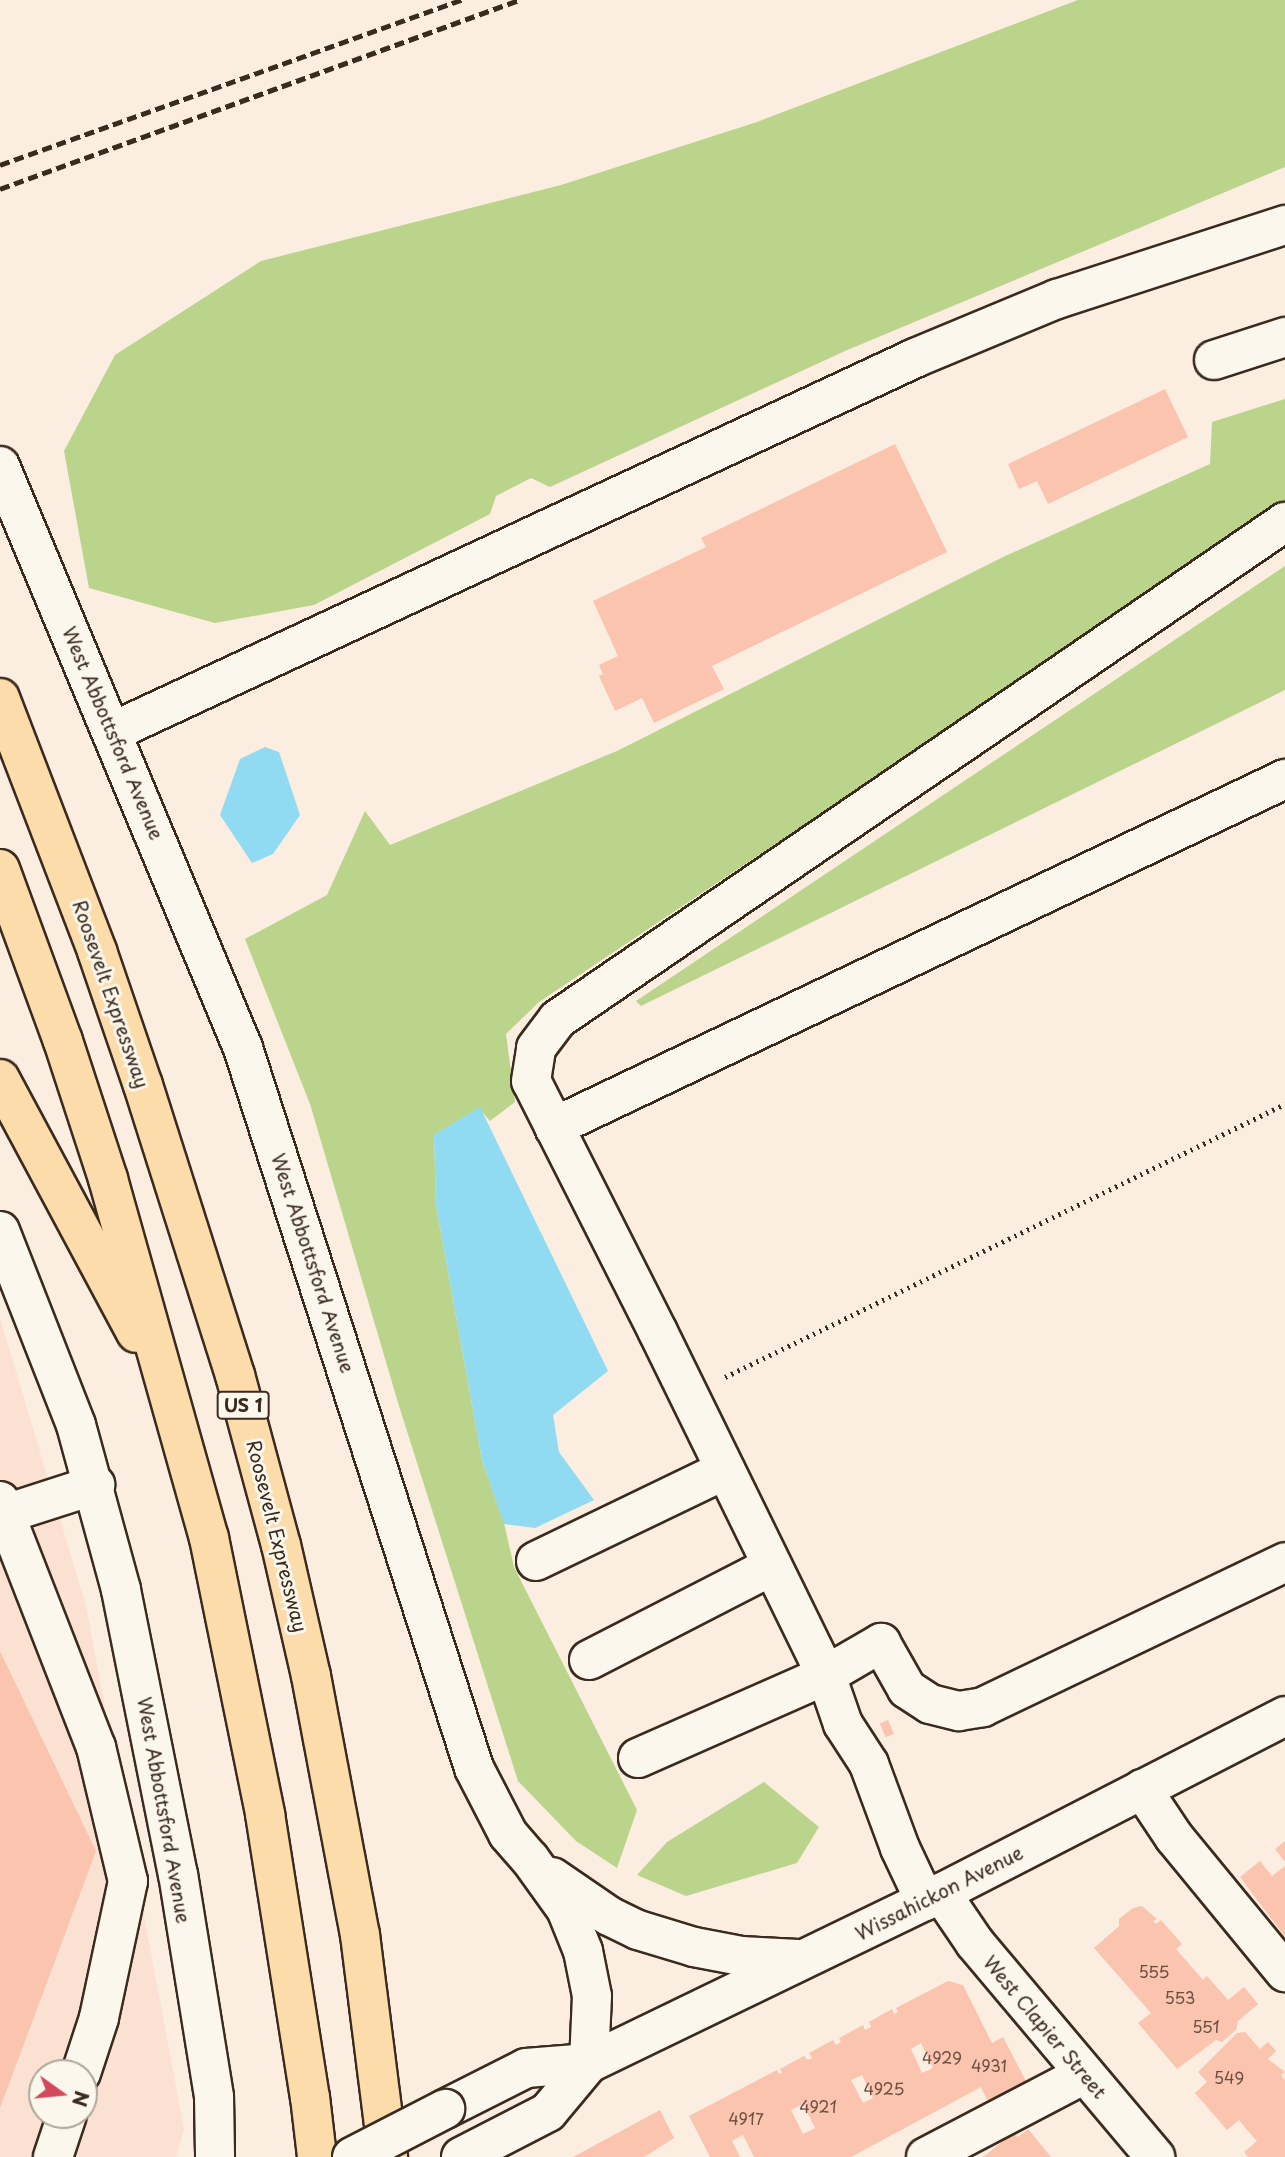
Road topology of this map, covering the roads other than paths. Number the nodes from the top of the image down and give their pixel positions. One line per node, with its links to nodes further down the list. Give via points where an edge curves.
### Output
1 (1285, 225): 7 (street, via 1057,299 915,358)
2 (1285, 337): 3 (street)
3 (1214, 360)
4 (0, 466): 7 (street, West Abbottsford Avenue)
5 (1285, 522): 11 (street, West Clapier Street, via 558,1019 536,1048 531,1081)
6 (0, 698): 38 (highway, Roosevelt Expressway / US 1, via 143,1085 234,1375 281,1545 360,1935)
7 (112, 732): 25 (street, West Abbottsford Avenue, via 223,996 263,1104 474,1768 508,1834)
8 (1285, 779): 11 (street)
9 (0, 869): 13 (highway, via 104,1166)
10 (0, 1079): 13 (highway)
11 (554, 1127): 14 (street, West Clapier Street)
12 (3, 1247): 15 (street, West Abbottsford Avenue, via 72,1414)
13 (174, 1406): 36 (highway, via 209,1538 265,1814)
14 (725, 1470): 17 (street); 19 (street, West Clapier Street)
15 (94, 1485): 16 (street); 35 (street, West Abbottsford Avenue, via 121,1590 178,1874 214,2097)
16 (2, 1507): 29 (street, via 96,1747 128,1881 99,2018)
17 (536, 1560)
18 (1285, 1562): 21 (street, via 983,1707 959,1711 907,1689 881,1643)
19 (772, 1566): 20 (street); 21 (street, West Clapier Street)
20 (589, 1660)
21 (826, 1675): 23 (street); 26 (street, West Clapier Street, via 844,1724 869,1765 900,1848)
22 (1285, 1716): 24 (street, Wissahickon Avenue)
23 (638, 1758)
24 (1142, 1789): 26 (street, Wissahickon Avenue); 28 (street)
25 (530, 1859): 27 (street, via 609,1916 638,1930 741,1956); 30 (street, West Abbottsford Avenue, via 566,1909 583,1951 593,1996)
26 (933, 1897): 27 (street, Wissahickon Avenue); 31 (street, West Clapier Street)
27 (804, 1959): 30 (street, Wissahickon Avenue)
28 (1285, 1972)
29 (86, 2059)
30 (589, 2063): 33 (street, Wissahickon Avenue, via 548,2112); 37 (street, Wissahickon Avenue, bridge, via 526,2068)
31 (1086, 2074): 39 (street); 40 (street, West Clapier Street)
32 (62, 2129): 34 (street)
33 (472, 2154)
34 (53, 2157)
35 (215, 2157)
36 (317, 2157)
37 (352, 2157)
38 (388, 2157)
39 (926, 2157)
40 (1155, 2157)

